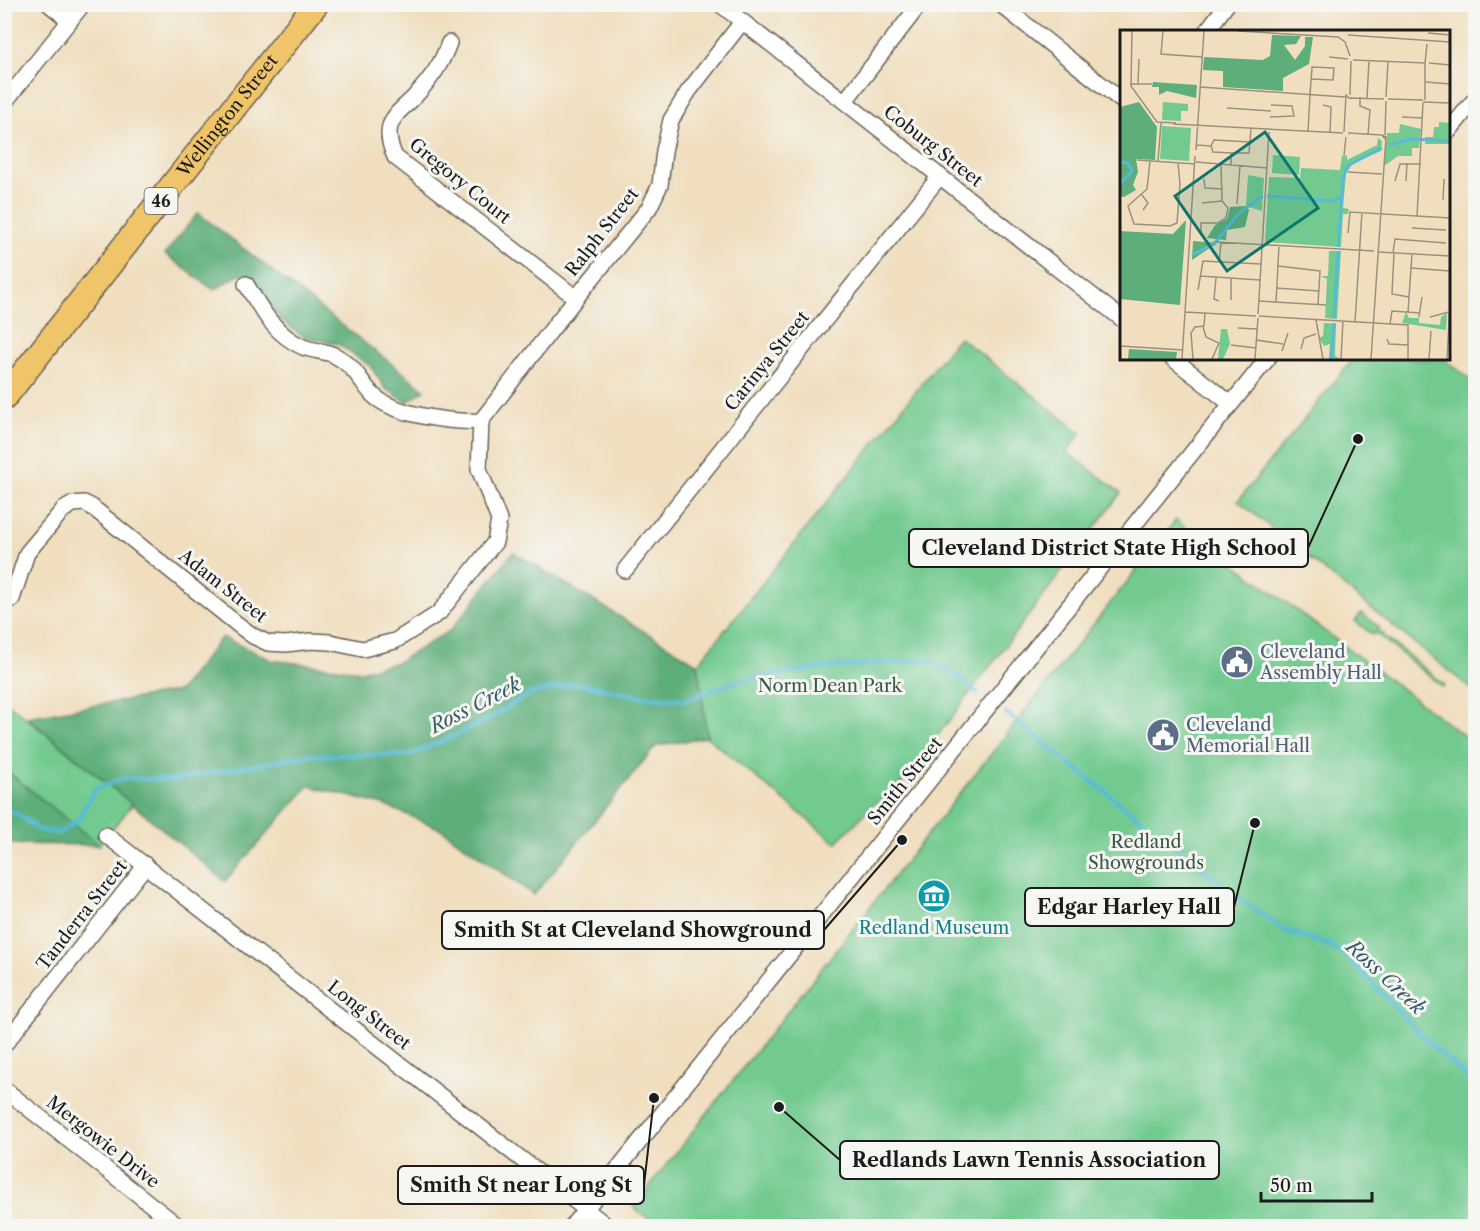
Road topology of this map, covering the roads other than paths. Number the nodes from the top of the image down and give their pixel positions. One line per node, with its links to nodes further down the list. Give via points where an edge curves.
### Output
1 (49, 4): 8 (street)
2 (83, 4): 8 (street)
3 (316, 4): 23 (main road, Wellington Street / 46)
4 (720, 4): 9 (street, Coburg Street)
5 (921, 4): 14 (street)
6 (1000, 4): 13 (street)
7 (1227, 4): 10 (street)
8 (70, 21): 15 (street)
9 (742, 22): 14 (street, Coburg Street); 19 (street, Ralph Street, via 671,120 660,185 649,208)
10 (1208, 30)
11 (449, 43): 19 (street, Gregory Court, via 440,65 398,112 390,127 395,157)
12 (1476, 98): 16 (street)
13 (1120, 99)
14 (845, 100): 17 (street, Coburg Street)
15 (4, 103)
16 (1450, 131)
17 (940, 176): 20 (street, Coburg Street); 26 (street, Carinya Street)
18 (246, 284): 25 (street, via 272,325 303,347 334,355 355,370 373,396 403,412 460,423)
19 (576, 298): 25 (street, Ralph Street)
20 (1120, 317)
21 (1175, 360): 24 (street)
22 (1266, 360): 24 (street, Smith Street)
23 (4, 398)
24 (1231, 404): 32 (street, Smith Street)
25 (481, 421): 27 (street, Adam Street, via 479,469 499,520 495,542 439,613 395,641 363,649 330,642 268,643 237,624 84,503 63,510 27,553)
26 (625, 570)
27 (12, 599)
28 (106, 835): 29 (street, Long Street)
29 (146, 866): 30 (street, Tanderra Street); 32 (street, Long Street)
30 (4, 1045)
31 (4, 1089): 33 (street, Mergowie Drive)
32 (585, 1209): 34 (street, Smith Street); 35 (street, Long Street)
33 (178, 1227)
34 (572, 1227)
35 (607, 1227)

